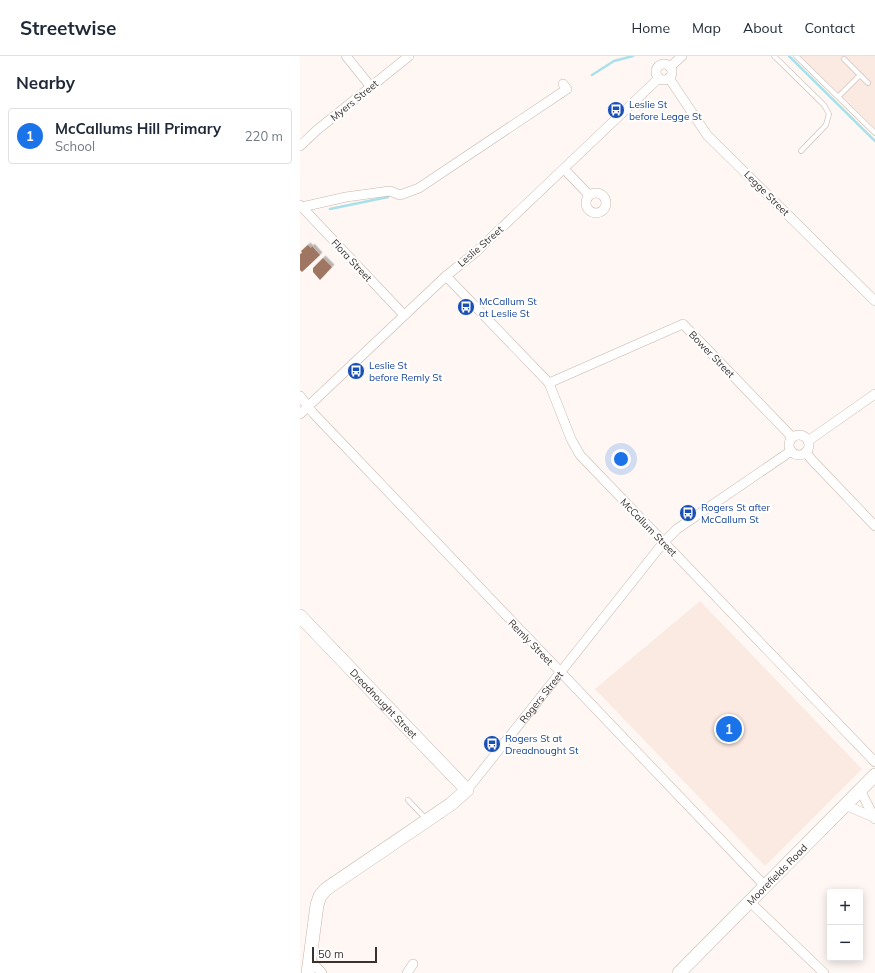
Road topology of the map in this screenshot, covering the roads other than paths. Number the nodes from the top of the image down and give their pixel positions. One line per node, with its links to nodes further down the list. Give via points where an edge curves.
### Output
1 (346, 56): 15 (street)
2 (409, 56): 15 (street, Myers Street)
3 (656, 56): 8 (street)
4 (682, 56): 9 (street)
5 (774, 56): 19 (lane, via 824,105 829,114 826,125)
6 (796, 56): 16 (lane)
7 (844, 59): 10 (lane)
8 (660, 66): 9 (street, via 664,64); 11 (street, via 656,72)
9 (670, 67): 12 (street, via 672,74)
10 (860, 75): 13 (lane); 16 (lane)
11 (659, 78): 12 (street); 20 (street, Leslie Street)
12 (669, 78): 24 (street, Legge Street, via 707,135)
13 (868, 83)
14 (563, 84): 22 (street, via 567,89 419,188 400,195 390,191)
15 (371, 87): 18 (street, Myers Street)
16 (838, 97): 17 (lane)
17 (875, 133)
18 (300, 146)
19 (801, 151)
20 (564, 169): 21 (street); 23 (street, Leslie Street, via 476,252)
21 (589, 195)
22 (301, 206): 25 (street, Flora Street)
23 (446, 276): 25 (street, Leslie Street); 26 (street, McCallum Street)
24 (875, 301)
25 (404, 315): 29 (street, Leslie Street)
26 (549, 383): 31 (street, Bower Street, via 683,324); 36 (street, McCallum Street, via 577,451)
27 (875, 394): 32 (street)
28 (300, 396): 29 (street, Remly Street)
29 (308, 406): 30 (street, Leslie Street); 38 (street, Remly Street)
30 (300, 414)
31 (792, 437): 32 (street, via 801,435); 33 (street, via 789,442)
32 (808, 441): 34 (street)
33 (791, 450): 34 (street, via 798,455); 36 (street, Rogers Street, via 677,529)
34 (806, 452): 35 (street)
35 (875, 526)
36 (663, 543): 38 (street, Rogers Street); 39 (street, McCallum Street)
37 (300, 616): 41 (street, Dreadnought Street)
38 (560, 672): 41 (street, Rogers Street); 47 (street, Remly Street)
39 (875, 762)
40 (875, 775): 42 (street, Moorefields Road)
41 (467, 790): 46 (street, Rogers Street)
42 (860, 790): 44 (street, Moorefields Road); 45 (street)
43 (408, 800): 46 (lane)
44 (845, 805): 45 (street); 47 (street, Moorefields Road)
45 (874, 818)
46 (428, 820): 50 (street, Rogers Street, via 326,889 320,896)
47 (765, 886): 48 (street, Moorefields Road)
48 (750, 902): 53 (street, Moorefields Road); 54 (street)
49 (414, 964): 52 (street)
50 (309, 967): 51 (street)
51 (322, 973)
52 (407, 973)
53 (679, 973)
54 (824, 973)

